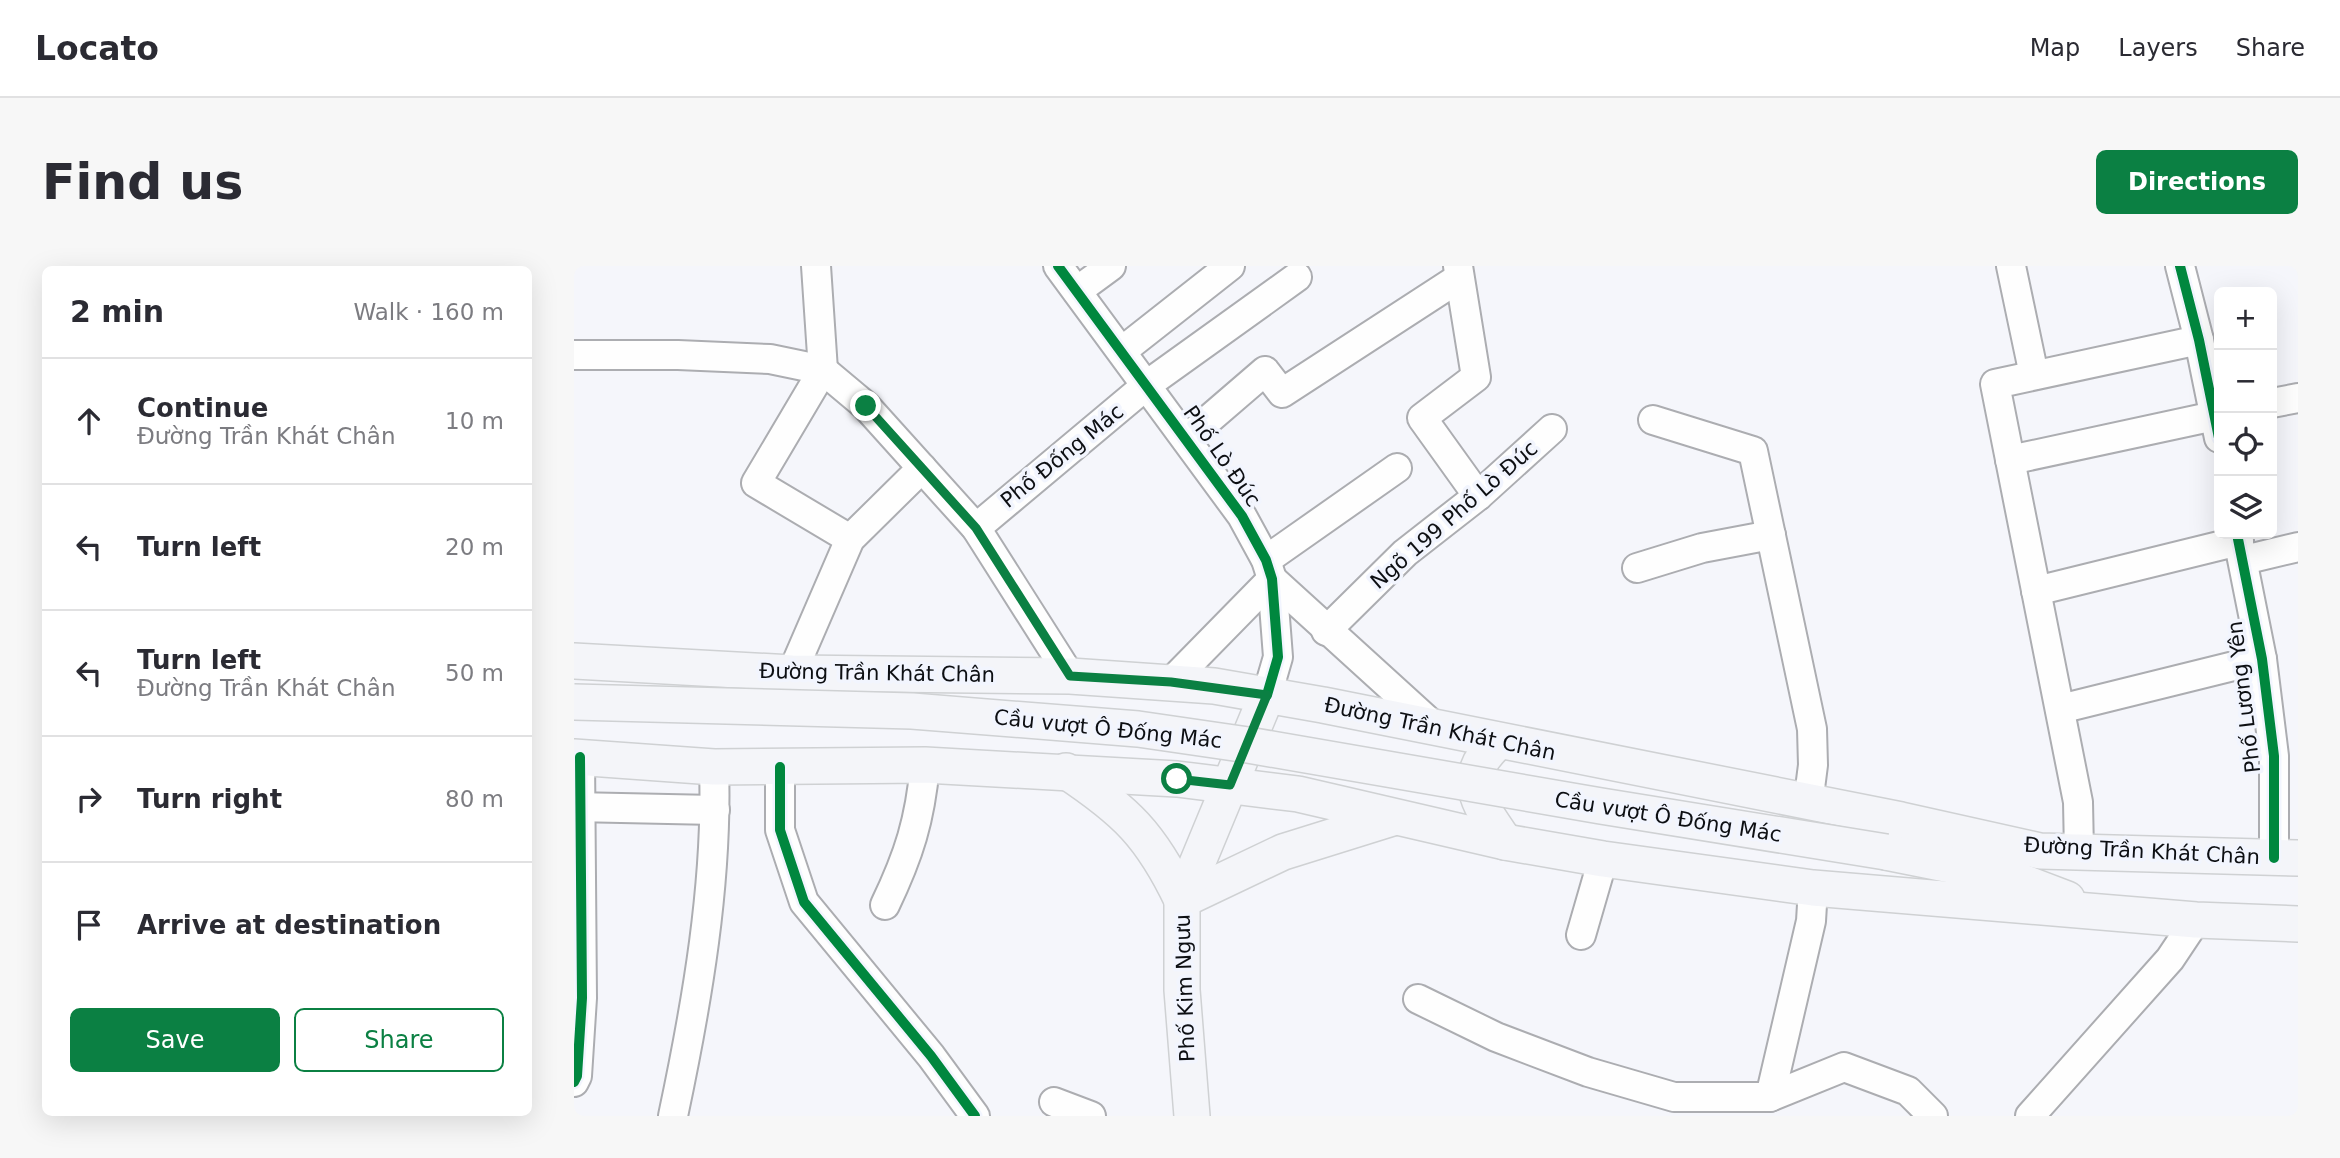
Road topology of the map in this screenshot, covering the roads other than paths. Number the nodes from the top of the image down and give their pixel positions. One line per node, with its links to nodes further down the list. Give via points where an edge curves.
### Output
1 (816, 266): 13 (street)
2 (1058, 266): 9 (street, Phố Lò Đúc)
3 (1111, 266): 9 (street)
4 (1230, 266): 11 (street)
5 (2011, 266): 14 (street)
6 (2180, 266): 10 (street)
7 (1458, 272): 22 (street, via 1282,393 1265,371); 26 (street, via 1476,377 1422,418)
8 (1297, 277): 15 (street, Phố Đống Mác)
9 (1077, 291): 11 (street, Phố Lò Đúc)
10 (2199, 340): 14 (street); 18 (street)
11 (1122, 351): 15 (street, Phố Lò Đúc)
12 (574, 355): 13 (street, via 771,359)
13 (823, 370): 24 (street, via 866,406); 29 (street, via 756,483)
14 (2034, 375): 23 (street, via 1995,384)
15 (1148, 384): 22 (street, Phố Lò Đúc); 27 (street, Phố Đống Mác)
16 (2298, 398): 17 (street)
17 (2277, 402)
18 (2216, 413)
19 (1653, 420): 28 (street, via 1753,451)
20 (2214, 424): 23 (street)
21 (1552, 429): 26 (street, Ngõ 199 Phố Lò Đúc)
22 (1186, 439): 33 (street, Phố Lò Đúc, via 1242,516)
23 (2010, 460): 34 (street)
24 (922, 468): 27 (street); 29 (street)
25 (1397, 468): 33 (street)
26 (1478, 496): 35 (street, Ngõ 199 Phố Lò Đúc, via 1405,553)
27 (976, 528): 39 (street)
28 (1771, 536): 32 (street, via 1702,548); 52 (street, via 1812,730)
29 (850, 539): 38 (street)
30 (2240, 545): 31 (street); 34 (street); 36 (street, Phố Lương Yên)
31 (2298, 547)
32 (1637, 568)
33 (1269, 570): 35 (street); 40 (street); 41 (street, Phố Lò Đúc, via 1278,657)
34 (2036, 591): 43 (street)
35 (1326, 631): 44 (street)
36 (2262, 659): 43 (street); 60 (street, Phố Lương Yên)
37 (574, 661): 38 (main road, Đường Trần Khát Chân)
38 (792, 673): 39 (main road, Đường Trần Khát Chân)
39 (1070, 676): 40 (main road, Đường Trần Khát Chân)
40 (1171, 682): 41 (main road, Đường Trần Khát Chân)
41 (1267, 695): 44 (main road, Đường Trần Khát Chân); 51 (main road, Phố Kim Ngưu)
42 (574, 702): 58 (main road, Cầu vượt Ô Đống Mác, bridge, via 923,712 1127,728)
43 (2060, 709): 59 (street, via 2078,802)
44 (1437, 729): 45 (main road, Đường Trần Khát Chân)
45 (1498, 742): 52 (main road, Đường Trần Khát Chân); 56 (main road, via 1483,754 1475,784 1480,803)
46 (577, 757): 48 (main road); 53 (street)
47 (925, 765): 49 (main road); 50 (main road); 64 (street, via 921,810 905,863)
48 (714, 766): 49 (main road); 54 (street)
49 (779, 767): 76 (street, via 780,830 804,902)
50 (1064, 770): 51 (main road); 63 (main road, via 1111,801 1140,829 1162,858)
51 (1230, 785): 55 (main road, via 1298,794); 63 (main road, Phố Kim Ngưu)
52 (1808, 804): 57 (main road, Đường Trần Khát Chân)
53 (578, 807): 54 (street); 69 (street)
54 (715, 810): 75 (street, via 701,950)
55 (1392, 818): 56 (main road); 63 (main road, via 1283,852)
56 (1505, 842): 61 (main road)
57 (2039, 851): 58 (main road, Cầu vượt Ô Đống Mác); 59 (main road, Đường Trần Khát Chân)
58 (1886, 852): 65 (main road, Cầu vượt Ô Đống Mác, via 2006,876)
59 (2080, 852): 60 (main road, Đường Trần Khát Chân)
60 (2286, 858)
61 (1603, 859): 62 (main road); 68 (street)
62 (1813, 888): 65 (main road); 72 (street, via 1811,921)
63 (1182, 900): 78 (main road, Phố Kim Ngưu, via 1182,990)
64 (885, 905)
65 (2099, 911): 66 (main road)
66 (2196, 920): 67 (main road); 80 (street, via 2170,959)
67 (2298, 924)
68 (1581, 934)
69 (578, 998): 71 (street)
70 (1418, 999): 72 (street, via 1588,1072 1674,1097)
71 (574, 1082)
72 (1770, 1097): 74 (street, via 1844,1067)
73 (1054, 1102): 77 (street)
74 (1902, 1104): 79 (street)
75 (673, 1116)
76 (975, 1116)
77 (1091, 1116)
78 (1192, 1116)
79 (1933, 1116)
80 (2030, 1116)

